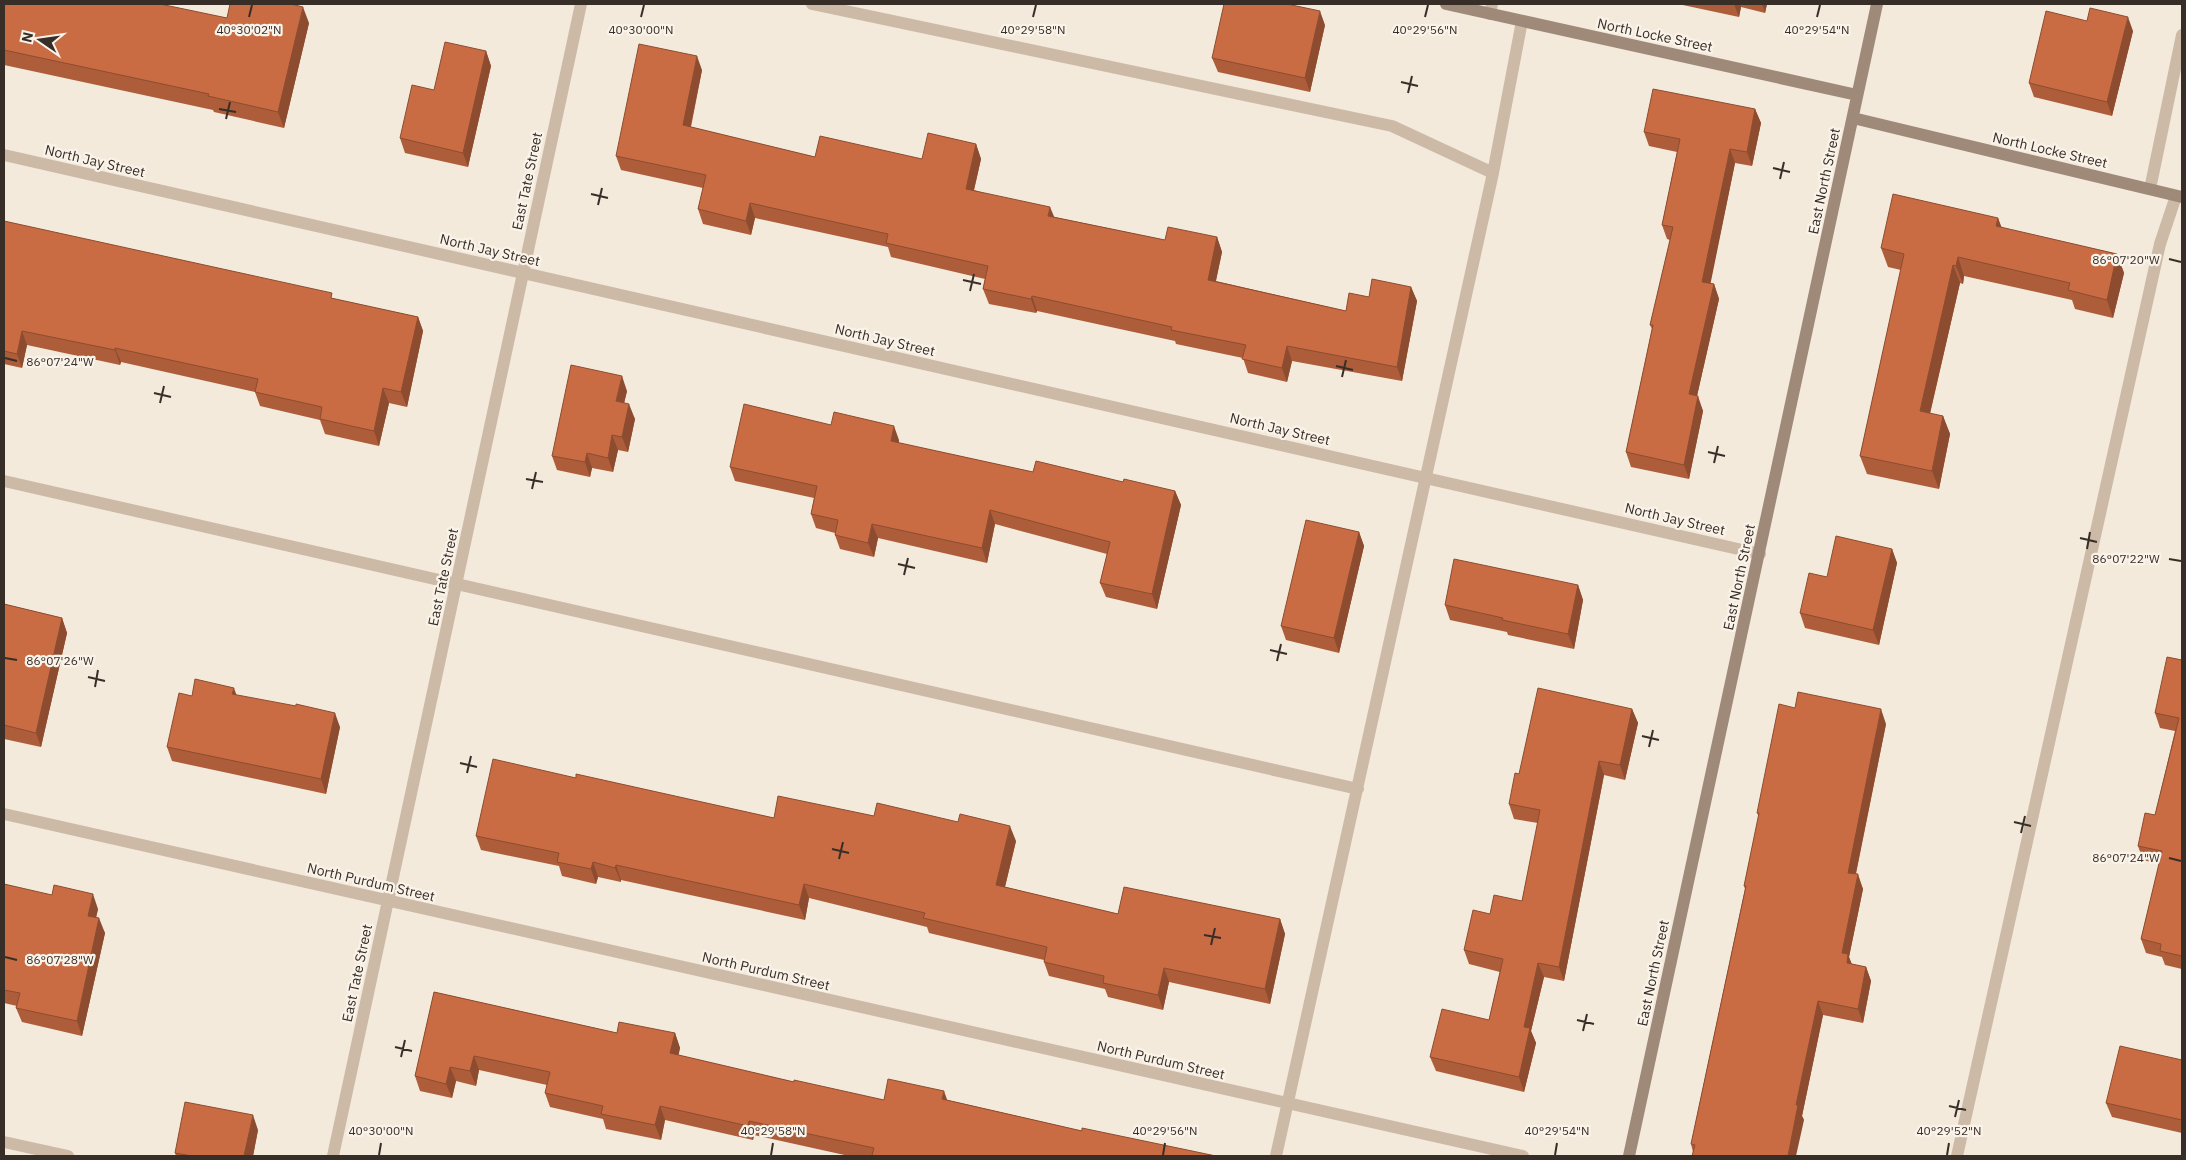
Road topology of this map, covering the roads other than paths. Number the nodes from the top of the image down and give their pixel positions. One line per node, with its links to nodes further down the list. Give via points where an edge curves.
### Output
1 (581, 4): 14 (street, East Tate Street)
2 (812, 4): 11 (street, via 1392,126)
3 (1446, 4): 5 (street, North Locke Street)
4 (1877, 4): 8 (street, East North Street)
5 (1491, 9): 6 (street, North Locke Street)
6 (1522, 21): 8 (street, North Locke Street); 11 (street)
7 (2182, 35): 12 (street)
8 (1857, 95): 9 (street, East North Street)
9 (1853, 118): 12 (street, North Locke Street); 17 (street, East North Street)
10 (4, 156): 14 (street, North Jay Street)
11 (1494, 173): 15 (street)
12 (2150, 189): 13 (street, North Locke Street)
13 (2179, 197): 29 (street, via 2160,244)
14 (523, 273): 15 (street, North Jay Street); 18 (street, East Tate Street)
15 (1425, 478): 17 (street, North Jay Street); 19 (street)
16 (4, 481): 18 (street)
17 (1760, 554): 28 (street, East North Street)
18 (457, 585): 19 (street); 21 (street, East Tate Street)
19 (1358, 790): 22 (street)
20 (4, 814): 21 (street, North Purdum Street)
21 (387, 901): 22 (street, North Purdum Street); 25 (street, East Tate Street)
22 (1287, 1103): 26 (street); 27 (street, North Purdum Street)
23 (4, 1142): 24 (street)
24 (68, 1156)
25 (333, 1156)
26 (1276, 1156)
27 (1523, 1156)
28 (1629, 1156)
29 (1956, 1156)

